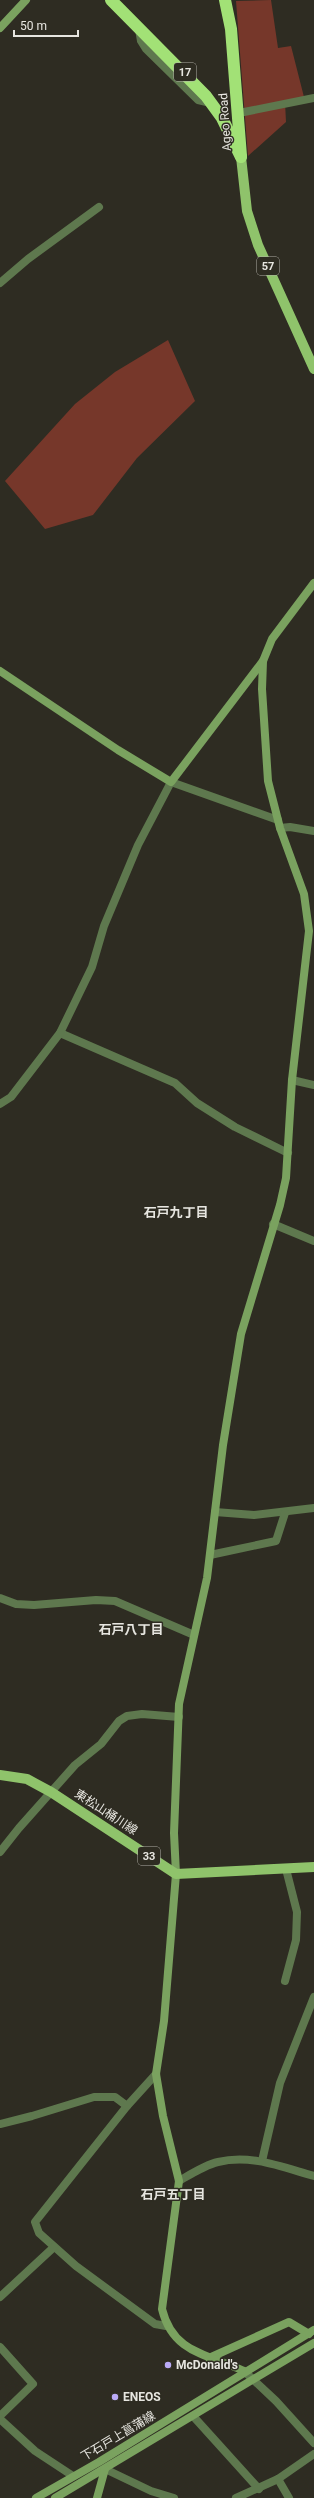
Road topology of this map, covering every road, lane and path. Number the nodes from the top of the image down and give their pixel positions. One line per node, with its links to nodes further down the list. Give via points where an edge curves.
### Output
1 (26, 0): 4 (street)
2 (111, 0): 7 (highway, Ageo Road / 17, via 188,75 222,118)
3 (225, 0): 6 (highway, Ageo Road, via 232,29)
4 (0, 28)
5 (314, 98): 6 (street)
6 (239, 113): 7 (highway, Ageo Road)
7 (241, 157): 10 (main road, 57, via 247,211 258,245)
8 (99, 207): 9 (street)
9 (0, 282)
10 (314, 369)
11 (314, 583): 12 (street, via 272,639)
12 (263, 661): 14 (street); 15 (street, via 262,689 268,781)
13 (0, 671): 14 (street, via 118,750)
14 (171, 782): 15 (street); 17 (street, via 138,845 104,926 92,967)
15 (279, 824): 16 (street); 18 (street, via 304,894 309,931)
16 (314, 831)
17 (60, 1033): 20 (street, via 11,1098); 21 (street, via 175,1083 197,1103 235,1127)
18 (292, 1080): 19 (street); 21 (street)
19 (314, 1084)
20 (0, 1104)
21 (288, 1153): 22 (street, via 280,1205)
22 (273, 1224): 23 (street); 25 (street, via 242,1334 223,1445)
23 (314, 1241)
24 (314, 1508): 26 (street)
25 (215, 1512): 26 (street, via 254,1515); 27 (street)
26 (285, 1513): 27 (street, via 276,1541)
27 (210, 1555): 29 (street)
28 (0, 1598): 29 (street, via 16,1604 34,1606 96,1600 115,1601)
29 (194, 1635): 30 (street, via 179,1704)
30 (179, 1717): 32 (street, via 142,1714 127,1716 118,1721 101,1744 75,1765); 36 (street, via 174,1833)
31 (0, 1775): 32 (main road, 東松山桶川線 / 33, via 27,1779)
32 (51, 1792): 33 (street); 36 (main road, 東松山桶川線 / 33)
33 (0, 1852)
34 (314, 1866): 35 (main road)
35 (286, 1869): 36 (main road); 37 (street, via 297,1912 296,1940)
36 (176, 1874): 39 (street, via 164,2021)
37 (285, 1981)
38 (314, 1997): 42 (street, via 280,2083)
39 (156, 2074): 40 (street); 44 (street)
40 (127, 2106): 41 (street, via 115,2097 94,2097); 45 (street, via 35,2222 39,2234)
41 (0, 2124)
42 (262, 2161): 43 (street); 44 (street, via 217,2162)
43 (314, 2176)
44 (179, 2181): 47 (street, via 162,2309)
45 (54, 2248): 46 (street); 47 (street, via 155,2324)
46 (0, 2297)
47 (166, 2326): 51 (street, via 191,2350)
48 (311, 2332): 51 (street, via 289,2322); 52 (street, 下石戸上菖蒲線)
49 (314, 2343): 53 (street, 下石戸上菖蒲線)
50 (0, 2347): 54 (street, via 33,2384)
51 (209, 2358): 52 (street)
52 (244, 2371): 53 (street); 60 (street, 下石戸上菖蒲線)
53 (254, 2379): 55 (street, 下石戸上菖蒲線); 57 (street)
54 (0, 2416)
55 (193, 2416): 59 (street, 下石戸上菖蒲線); 62 (street)
56 (0, 2419): 60 (street, via 35,2451)
57 (314, 2443)
58 (314, 2454): 61 (street)
59 (105, 2469): 64 (street, 下石戸上菖蒲線); 65 (street); 66 (street)
60 (73, 2476): 63 (street, 下石戸上菖蒲線)
61 (278, 2479): 62 (street); 68 (street)
62 (259, 2489): 67 (street)
63 (36, 2498)
64 (55, 2498)
65 (97, 2498)
66 (170, 2498)
67 (236, 2498)
68 (289, 2498)

